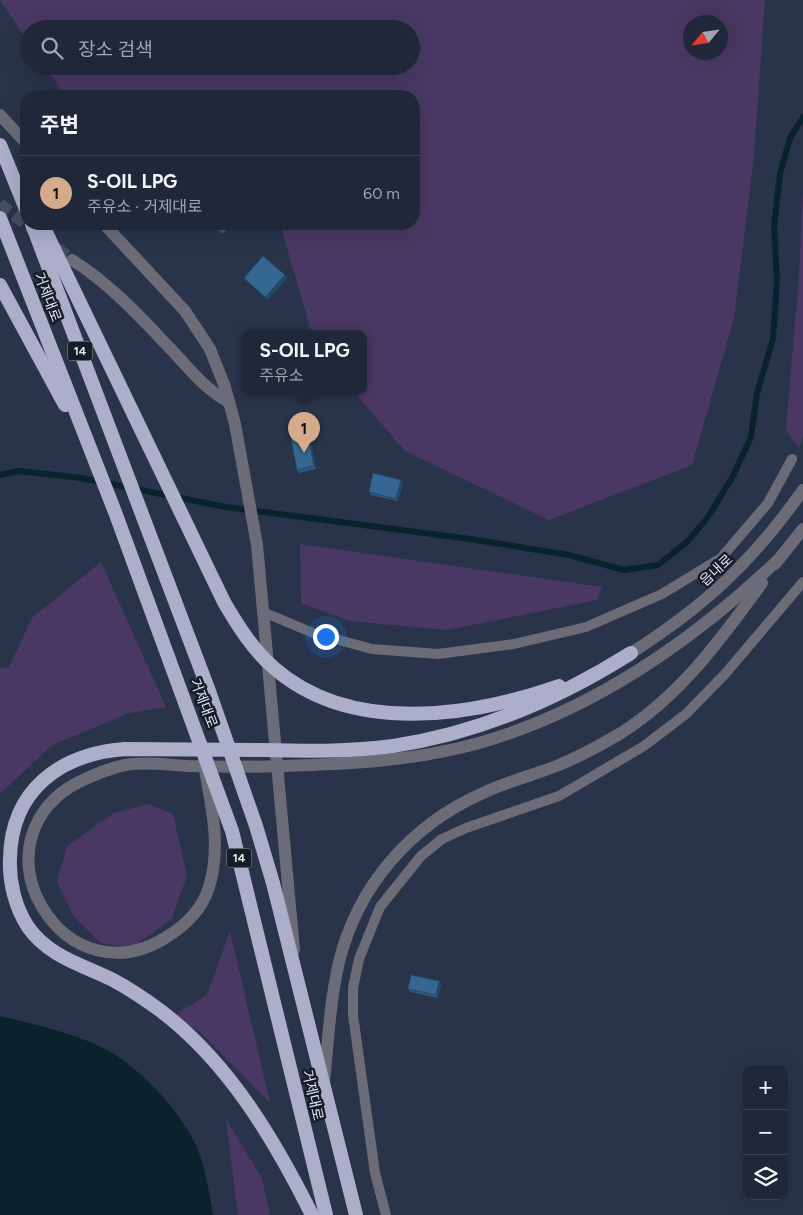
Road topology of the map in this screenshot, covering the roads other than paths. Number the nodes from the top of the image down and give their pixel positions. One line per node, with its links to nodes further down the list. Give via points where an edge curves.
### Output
1 (0, 115): 3 (street)
2 (0, 137): 5 (highway)
3 (20, 137)
4 (0, 145): 6 (highway)
5 (20, 179)
6 (20, 194)
7 (0, 218): 14 (highway, 거제대로 / 14)
8 (34, 230): 23 (highway, 거제대로 / 14, via 245,792 273,883)
9 (45, 230): 21 (highway, via 224,602 242,632 286,678 310,693 336,703 362,709 415,713 486,705 550,689)
10 (110, 230): 13 (street, via 185,312 210,349)
11 (72, 260): 13 (street, via 91,272 164,341 210,392)
12 (0, 285): 14 (highway)
13 (229, 402): 20 (street, via 255,534)
14 (87, 443): 22 (highway, 거제대로 / 14)
15 (792, 459): 20 (lane, via 768,503 721,558 662,594 586,628 514,644 438,654 372,649 313,633)
16 (803, 490): 21 (street, 읍내로, via 755,553 718,589 664,632)
17 (803, 529): 18 (street)
18 (779, 559): 22 (street, via 726,608 652,662 541,720 486,740 448,750 383,760 309,766 218,767 138,764 106,770 66,789 40,814 28,857 32,884 43,908 66,934 85,946 126,954 154,944 185,923 204,899 216,846 214,819); 24 (street, via 698,667 648,714 576,758 495,788 456,807 408,842 391,859 364,898 345,942 333,994)
19 (803, 582): 28 (lane, via 725,674 686,714 644,746 559,796 442,839 421,856 380,907 360,959 353,988 353,1015 375,1173)
20 (264, 612): 23 (street)
21 (631, 653): 25 (highway, via 551,698 448,735 392,746 308,751 108,750 79,757 50,774 28,796 15,823 10,869 16,902 28,927 51,950 136,994 172,1020 205,1052 225,1073 282,1156)
22 (199, 738): 26 (highway, 거제대로 / 14, via 234,841)
23 (297, 980): 24 (highway, 거제대로 / 14)
24 (324, 1086): 27 (highway, 거제대로 / 14)
25 (312, 1215)
26 (326, 1215)
27 (356, 1215)
28 (386, 1215)

